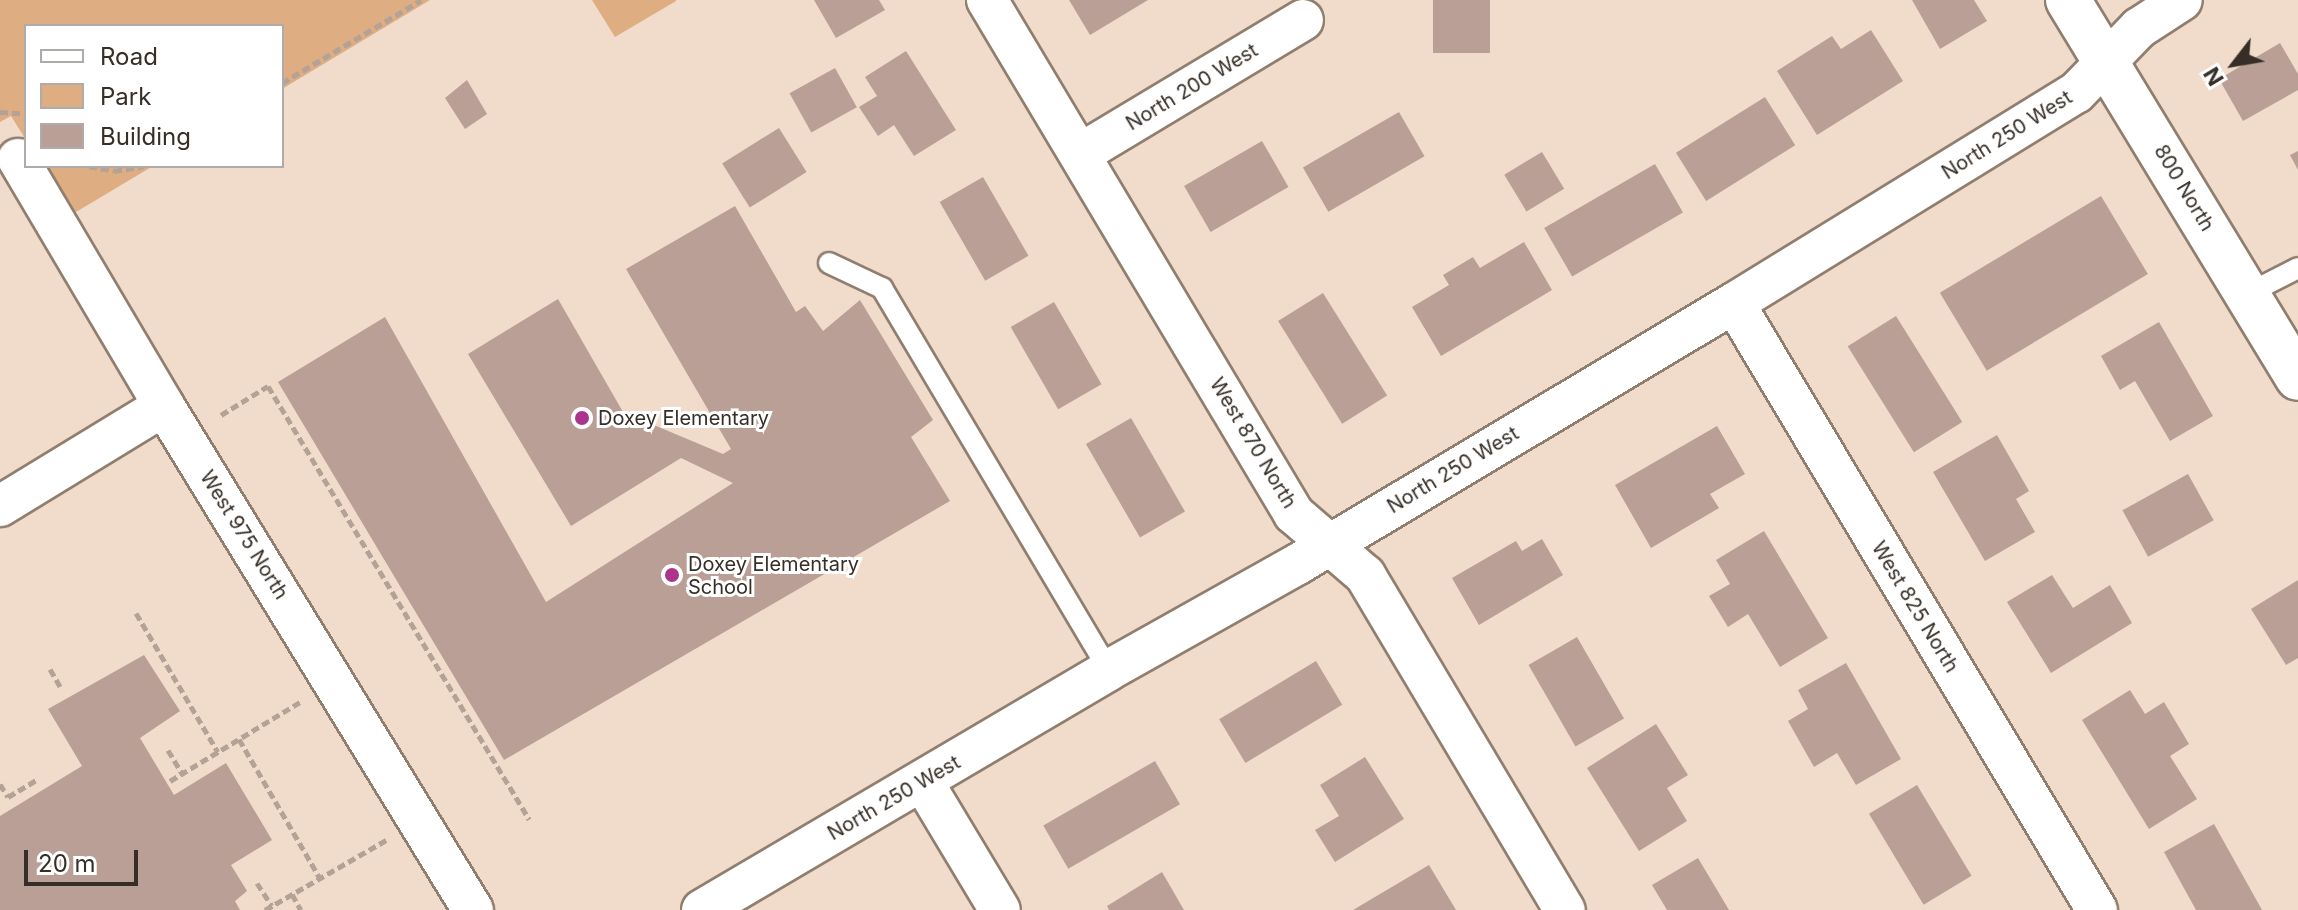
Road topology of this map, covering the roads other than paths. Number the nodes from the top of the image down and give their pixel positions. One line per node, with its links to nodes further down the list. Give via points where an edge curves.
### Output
1 (987, 0): 6 (street, West 870 North)
2 (2068, 0): 5 (street, 800 North)
3 (2182, 0): 5 (street, North 250 West, via 2139,28)
4 (1303, 20): 6 (street, North 200 West)
5 (2105, 60): 10 (street, 800 North); 11 (street, North 250 West, via 2076,93)
6 (1080, 154): 15 (street, West 870 North, via 1294,514)
7 (18, 159): 13 (street, West 975 North)
8 (829, 263): 16 (lane, via 882,288)
9 (2298, 268): 10 (lane)
10 (2247, 294): 12 (street, 800 North)
11 (1734, 303): 15 (street, North 250 West); 22 (street, West 825 North)
12 (2298, 378)
13 (164, 406): 14 (street); 18 (street, West 975 North)
14 (0, 506)
15 (1330, 544): 16 (street, North 250 West); 21 (street, West 870 North, via 1365,575)
16 (1109, 670): 17 (street, North 250 West)
17 (923, 782): 19 (street, North 250 West); 20 (street)
18 (473, 910)
19 (702, 910)
20 (1000, 910)
21 (1565, 910)
22 (2097, 910)

